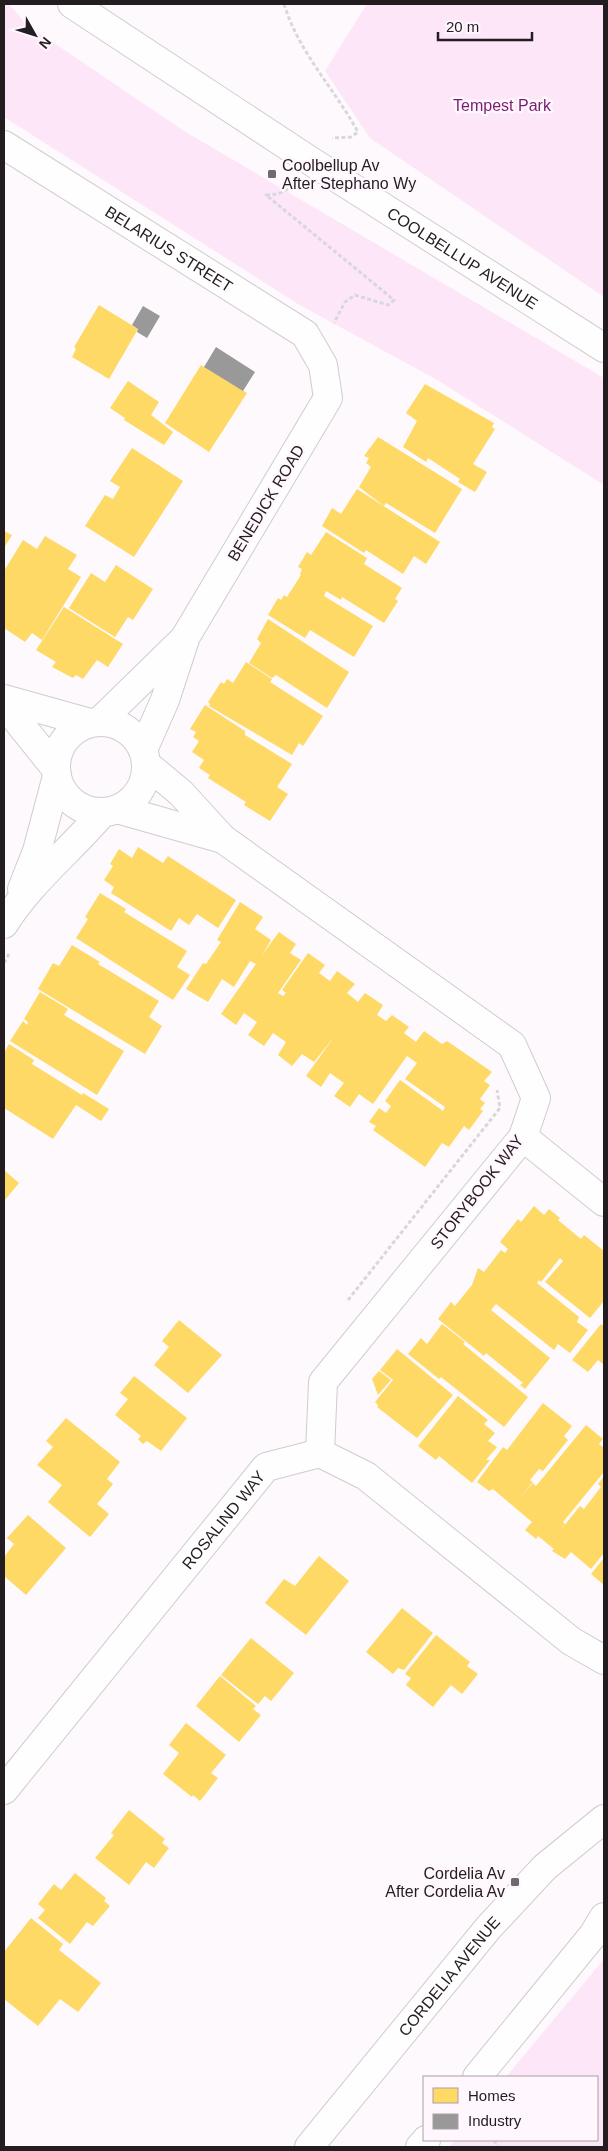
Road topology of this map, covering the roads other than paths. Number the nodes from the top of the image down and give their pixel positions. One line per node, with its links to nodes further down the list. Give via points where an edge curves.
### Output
1 (72, 4): 3 (street, COOLBELLUP AVENUE)
2 (4, 145): 4 (street, BELARIUS STREET, via 305,334)
3 (604, 348)
4 (323, 365): 5 (street, BENEDICK ROAD, via 328,398)
5 (186, 636): 8 (street); 9 (street)
6 (4, 699): 8 (street)
7 (4, 704): 10 (street)
8 (94, 722): 9 (street, via 125,728 136,738); 10 (street, via 76,729 65,740 58,754)
9 (145, 757): 11 (street, via 145,778 139,791 130,802); 12 (street)
10 (57, 773): 11 (street, via 62,788 79,806 91,811); 13 (street, via 37,852)
11 (110, 810): 12 (street); 13 (street)
12 (222, 839): 14 (street, STORYBOOK WAY, via 512,1045 536,1098)
13 (10, 914)
14 (523, 1137): 15 (street); 16 (street, STORYBOOK WAY, via 323,1382)
15 (604, 1202)
16 (320, 1454): 17 (street, via 366,1476); 20 (street, ROSALIND WAY, via 266,1467)
17 (571, 1641): 18 (street); 19 (street)
18 (604, 1660)
19 (604, 1678)
20 (4, 1790)
21 (604, 1819): 24 (street, CORDELIA AVENUE, via 545,1867 489,1927)
22 (604, 1917): 23 (street)
23 (478, 2076)
24 (309, 2147)

